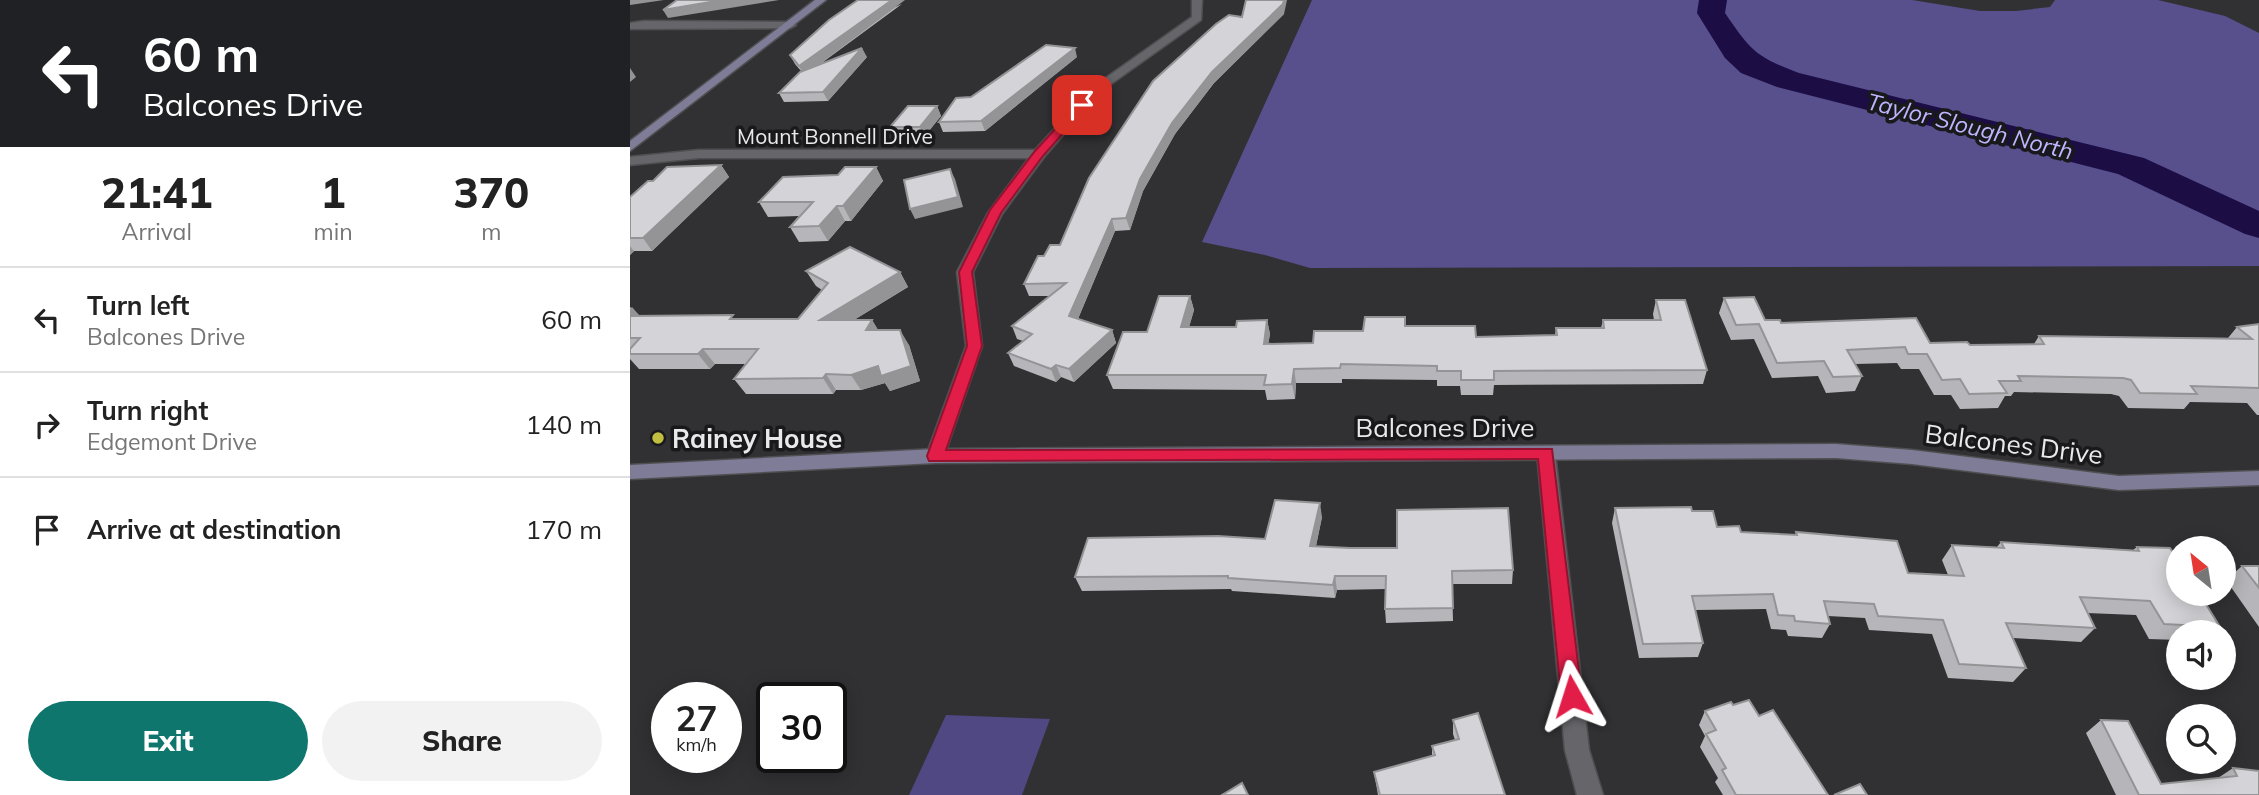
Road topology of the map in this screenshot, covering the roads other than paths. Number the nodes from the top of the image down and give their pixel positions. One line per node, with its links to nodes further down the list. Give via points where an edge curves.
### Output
1 (821, 0): 3 (street)
2 (1197, 0): 6 (street, via 1197,18 1097,89)
3 (791, 25): 4 (street); 5 (street)
4 (630, 26)
5 (630, 147)
6 (1039, 153): 7 (street, Mount Bonnell Drive, via 911,157 695,154); 9 (street, via 995,213 965,272 974,346)
7 (630, 161)
8 (1546, 453): 9 (street, Balcones Drive); 11 (street, Balcones Drive, via 1836,451 2119,483); 12 (street, via 1577,750)
9 (935, 456): 10 (street, Balcones Drive)
10 (630, 472)
11 (2259, 478)
12 (1590, 795)

